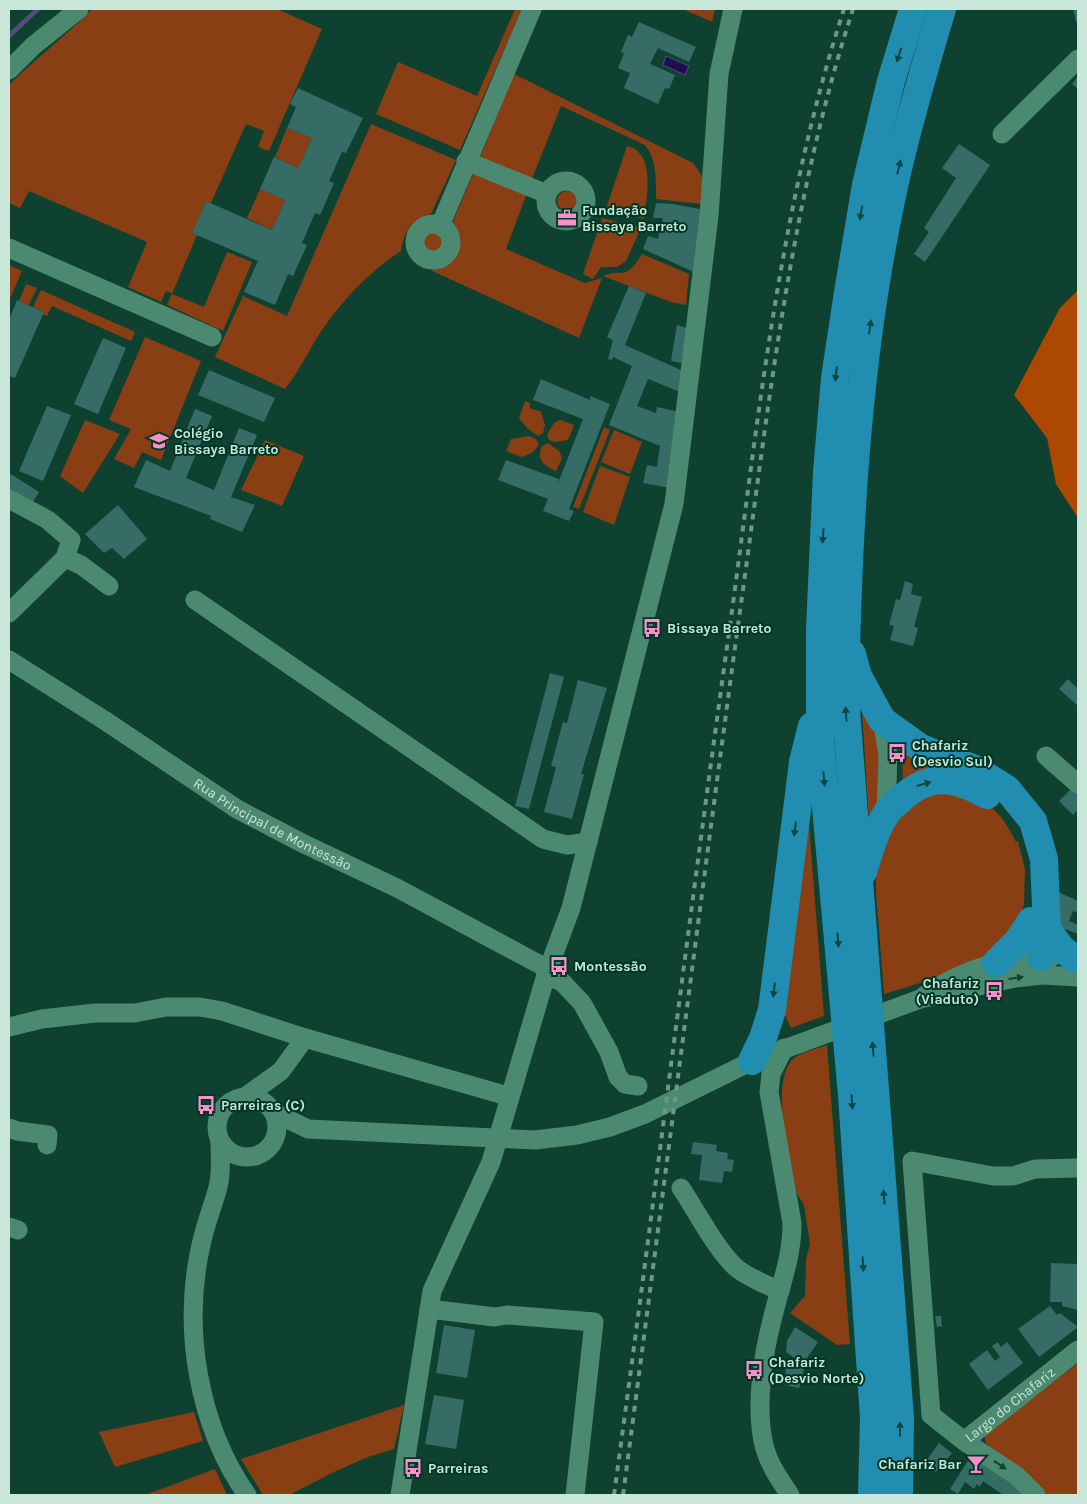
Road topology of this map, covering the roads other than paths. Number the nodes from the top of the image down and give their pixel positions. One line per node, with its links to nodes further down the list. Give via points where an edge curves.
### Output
1 (66, 9): 7 (street)
2 (79, 9): 9 (street)
3 (532, 9): 11 (street)
4 (733, 9): 28 (street, via 719,74 709,216 674,504)
5 (913, 9): 23 (highway, one-way to 23, via 891,81 866,185 835,378 822,549)
6 (942, 9): 21 (highway, one-way to 6, via 862,378 893,192)
7 (9, 59)
8 (1078, 59): 10 (street)
9 (9, 70)
10 (1002, 134)
11 (466, 161): 12 (street); 13 (street)
12 (547, 194)
13 (440, 226)
14 (9, 248): 15 (street)
15 (212, 337)
16 (9, 499): 17 (street, via 48,520 70,540)
17 (65, 558): 18 (street, via 81,565); 20 (street)
18 (109, 586)
19 (195, 600): 28 (street, via 543,839 567,845)
20 (9, 613)
21 (846, 631): 24 (highway, via 858,676); 29 (highway, one-way to 21, via 845,696)
22 (9, 660): 34 (street, Rua Principal de Montessão, via 237,809 397,888)
23 (819, 695): 39 (highway, one-way to 39, via 803,762 772,1010); 62 (highway, one-way to 62, via 820,741 852,1095 874,1418)
24 (882, 720): 27 (street, via 888,754); 30 (highway, via 921,748 975,768 1007,788 1033,821 1044,859)
25 (1046, 756): 26 (street)
26 (1078, 784)
27 (886, 813): 29 (highway); 30 (highway, one-way to 30, via 913,787 943,779 965,783 998,801 1017,826 1031,864)
28 (588, 842): 34 (street, via 571,908)
29 (859, 884): 63 (highway, one-way to 29, via 900,1408)
30 (1039, 925): 31 (highway); 32 (highway); 33 (highway)
31 (996, 963): 33 (street); 35 (street, via 948,980)
32 (1077, 965): 33 (street)
33 (1041, 966): 35 (street, one-way to 33, via 948,994)
34 (547, 972): 40 (street, Rua Principal de Montessão, via 582,1003 609,1052 618,1077 625,1084); 41 (street)
35 (920, 999): 39 (street, via 792,1045)
36 (9, 1027): 37 (street, via 95,1013 200,1007)
37 (305, 1038): 38 (street); 41 (street)
38 (281, 1070): 42 (street); 43 (street)
39 (757, 1073): 45 (street, via 610,1127 577,1135 535,1140); 52 (street, via 792,1223 789,1262)
40 (638, 1086)
41 (508, 1096): 53 (street, via 491,1162 432,1292)
42 (245, 1097): 43 (street, via 260,1100); 46 (street, via 222,1109 216,1125)
43 (272, 1111): 45 (street); 48 (street, via 277,1121 274,1142)
44 (9, 1128): 47 (street, via 48,1135)
45 (308, 1129): 48 (street)
46 (220, 1142): 48 (street, via 234,1154); 50 (street)
47 (47, 1146)
48 (259, 1153): 50 (street)
49 (1078, 1168): 55 (street, via 1035,1169 1013,1176 993,1176 912,1161 931,1415)
50 (218, 1186): 57 (street, via 200,1246 194,1288 196,1364 205,1403 225,1461)
51 (682, 1188): 52 (street, via 725,1255 738,1269)
52 (780, 1291): 56 (street, via 772,1317 760,1396 764,1448)
53 (429, 1309): 58 (street); 59 (street, via 495,1317 507,1315 594,1322)
54 (1078, 1350): 55 (street, Largo do Chafariz)
55 (964, 1441): 64 (street, Largo do Chafariz, one-way to 64, via 1017,1476)
56 (772, 1469): 60 (street); 61 (street)
57 (247, 1495)
58 (400, 1495)
59 (575, 1495)
60 (777, 1495)
61 (790, 1495)
62 (872, 1495)
63 (899, 1495)
64 (1036, 1495)

